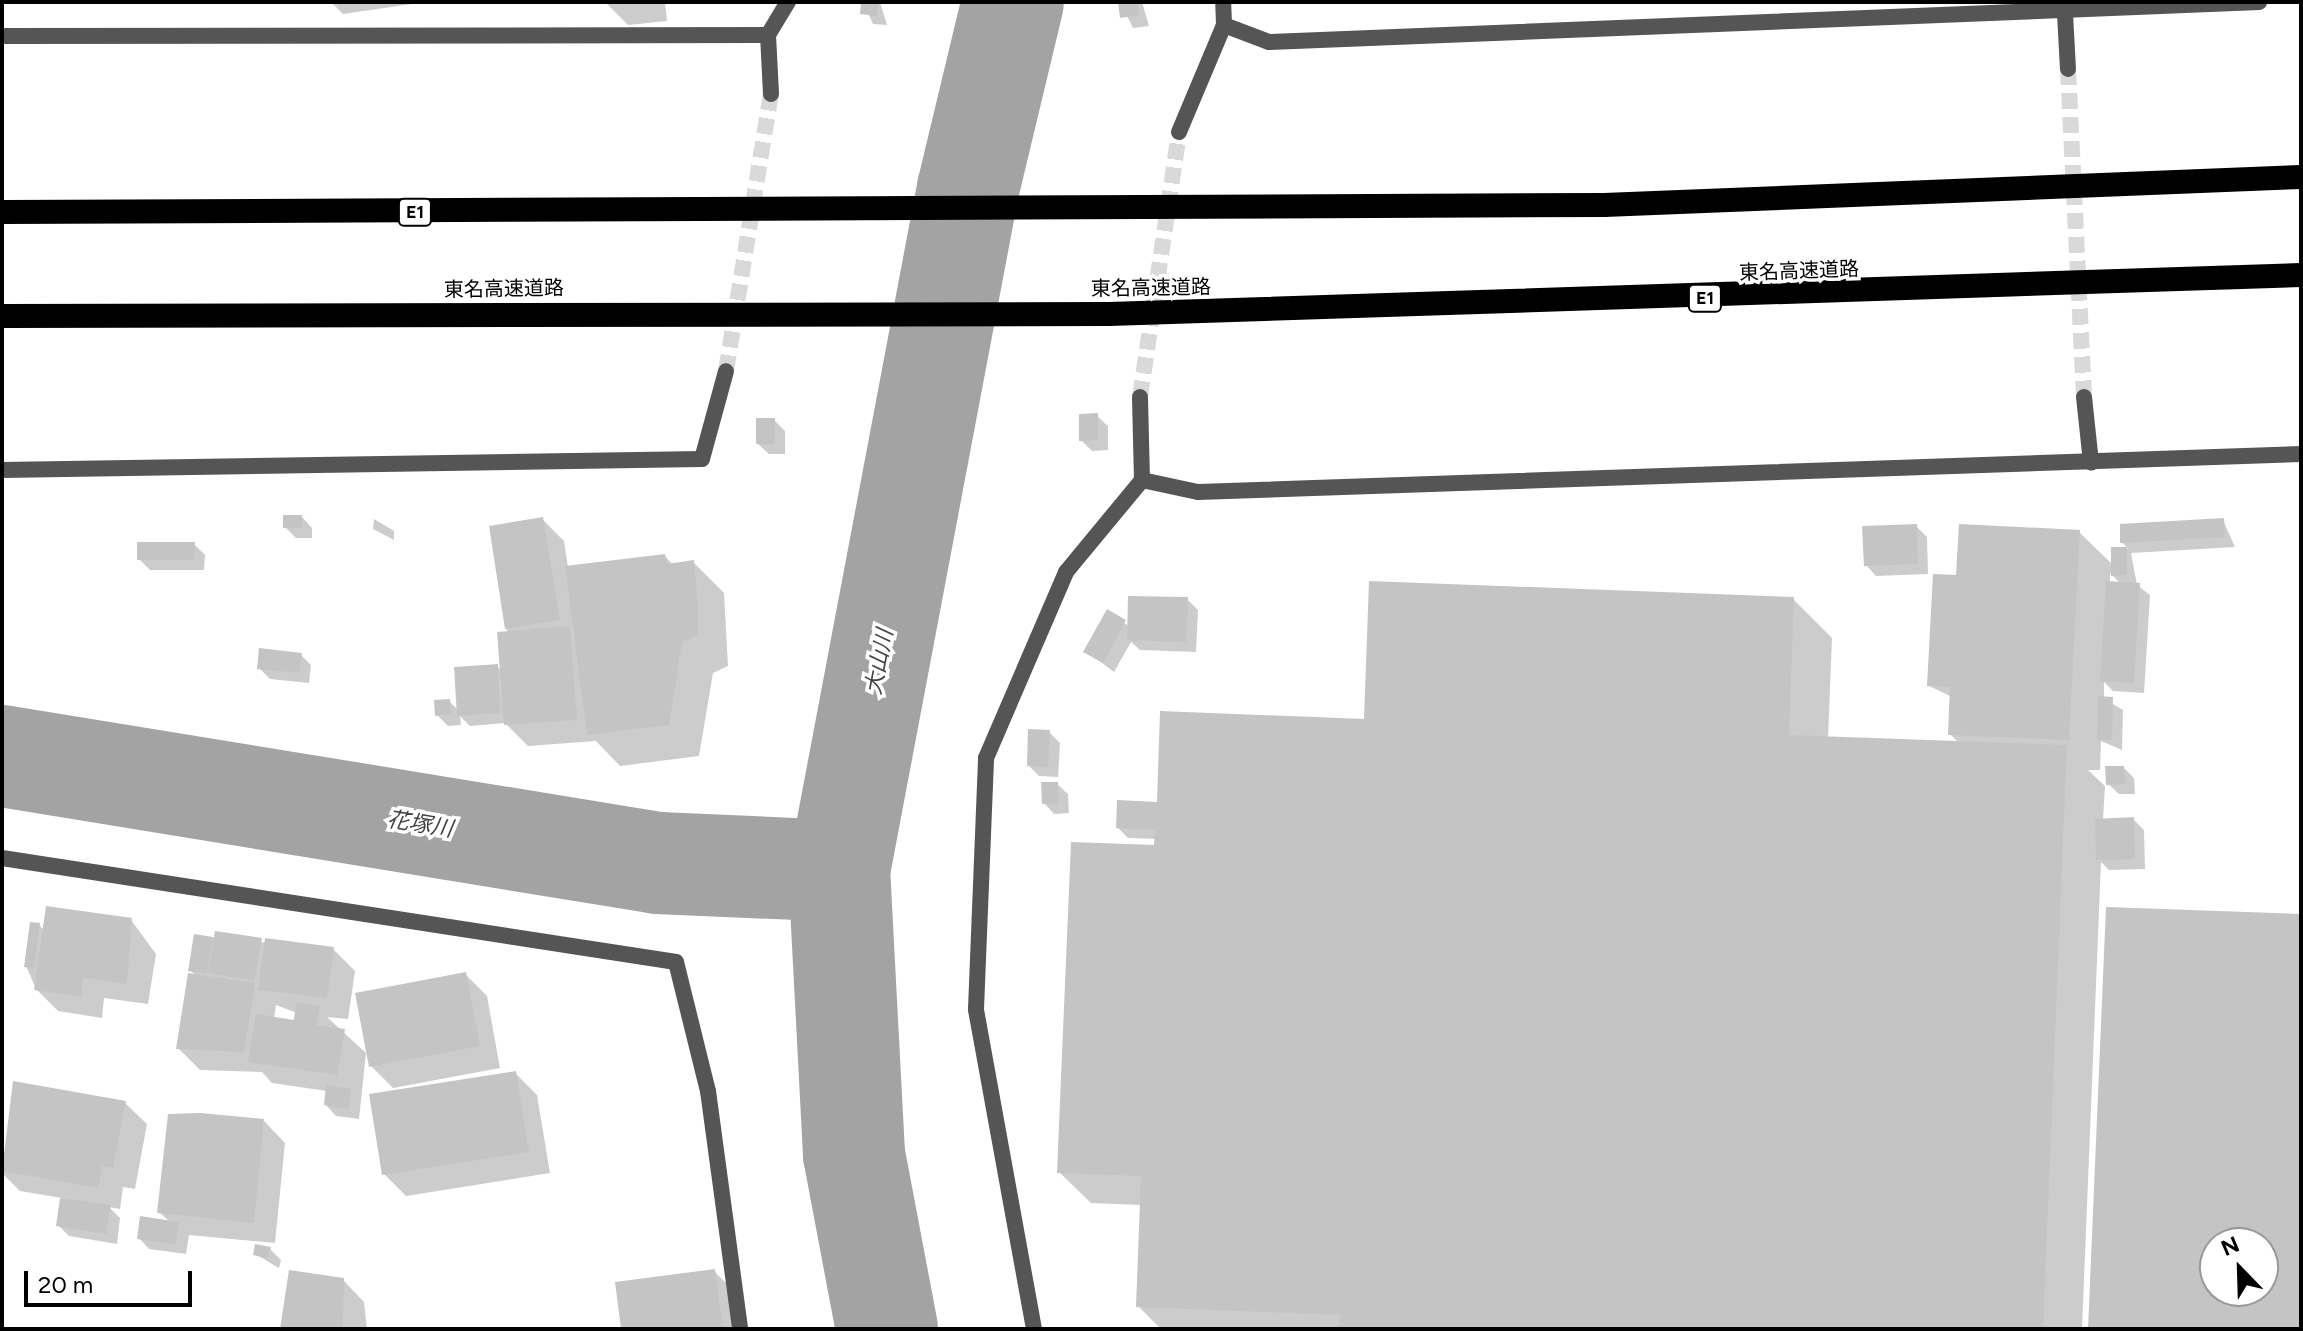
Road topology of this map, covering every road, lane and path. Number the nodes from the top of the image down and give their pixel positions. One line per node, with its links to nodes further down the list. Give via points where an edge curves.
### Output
1 (788, 2): 6 (street)
2 (1223, 2): 5 (street)
3 (2259, 2): 4 (street)
4 (2065, 14): 5 (street, via 1269,42); 8 (street)
5 (1224, 25): 10 (street)
6 (768, 35): 7 (street); 9 (street)
7 (2, 36)
8 (2068, 69)
9 (771, 94)
10 (1179, 132)
11 (2301, 177): 12 (highway, E1, via 1604,205)
12 (2, 212)
13 (2301, 275): 14 (highway, 東名高速道路 / E1, via 1109,314 805,310)
14 (2, 316)
15 (726, 371): 20 (street, via 702,459)
16 (1140, 397): 21 (street)
17 (2084, 397): 19 (street)
18 (2301, 454): 19 (street)
19 (2091, 463): 21 (street, via 1198,492)
20 (2, 470)
21 (1142, 480): 24 (street, via 1066,572 986,758 976,1009)
22 (2, 858): 23 (street, via 676,962 708,1091)
23 (740, 1329)
24 (1034, 1329)

